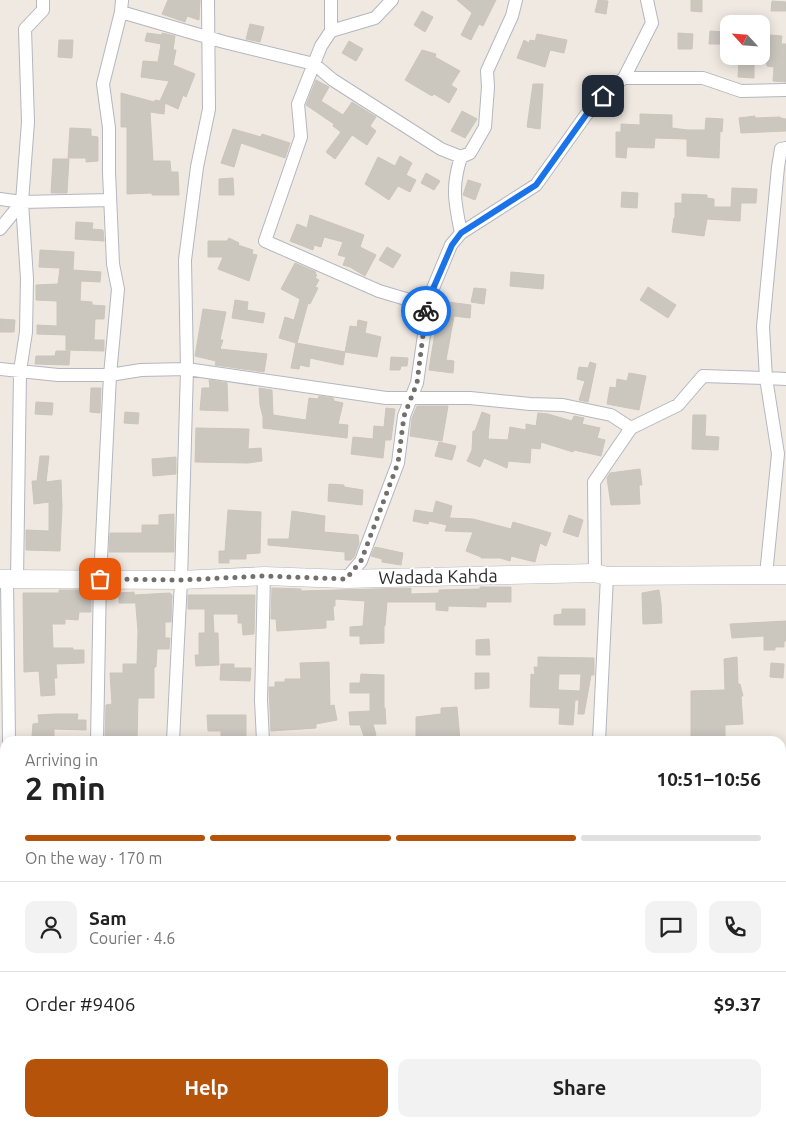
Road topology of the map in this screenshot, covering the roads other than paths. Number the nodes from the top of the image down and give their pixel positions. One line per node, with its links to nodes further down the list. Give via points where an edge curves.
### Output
1 (43, 0): 17 (street, via 43,10 25,29 28,122)
2 (208, 0): 9 (street)
3 (331, 0): 8 (street)
4 (392, 0): 8 (street, via 375,18)
5 (516, 0): 14 (street, via 487,71 485,127 470,153)
6 (647, 0): 11 (street, via 652,23)
7 (122, 6): 9 (street); 16 (street, via 102,84 109,128)
8 (331, 31): 10 (street)
9 (207, 38): 10 (street); 22 (street, via 209,108 197,167 185,260)
10 (314, 64): 14 (street, via 333,80 440,149); 20 (street, via 298,104 301,137 264,241 379,291)
11 (624, 78): 12 (street, via 703,78 741,90); 19 (street, via 586,115 536,185)
12 (786, 90)
13 (786, 148): 25 (street, via 781,149 778,167 763,327)
14 (461, 157): 19 (street, via 453,196)
15 (0, 199): 17 (street)
16 (110, 200): 17 (street); 24 (street, via 113,264 118,289)
17 (22, 202): 18 (street); 23 (street, via 27,279 26,332)
18 (0, 229)
19 (461, 233): 20 (street, via 452,245)
20 (426, 305): 27 (street, via 417,383)
21 (0, 369): 23 (street)
22 (187, 369): 24 (street, via 141,370); 27 (street, via 386,398); 36 (street)
23 (20, 370): 24 (street, via 58,376); 35 (street)
24 (110, 375): 33 (street)
25 (766, 378): 26 (street); 28 (street, via 703,376 678,405); 30 (street, via 778,454)
26 (786, 379)
27 (411, 398): 28 (street, via 470,398 563,405 611,415); 34 (street, via 404,416 398,463 361,561)
28 (632, 428): 29 (street, via 594,482)
29 (601, 574): 30 (main road, Wadada Kahda); 34 (main road, Wadada Kahda); 41 (street)
30 (766, 575): 31 (main road, Wadada Kahda)
31 (786, 575)
32 (264, 576): 34 (main road, Wadada Kahda); 36 (main road, Wadada Kahda); 40 (street, via 260,700)
33 (100, 579): 35 (main road, Wadada Kahda); 36 (main road, Wadada Kahda); 38 (street)
34 (346, 579)
35 (8, 580): 37 (street)
36 (181, 580): 39 (street)
37 (9, 736)
38 (97, 736)
39 (173, 736)
40 (263, 736)
41 (599, 736)

